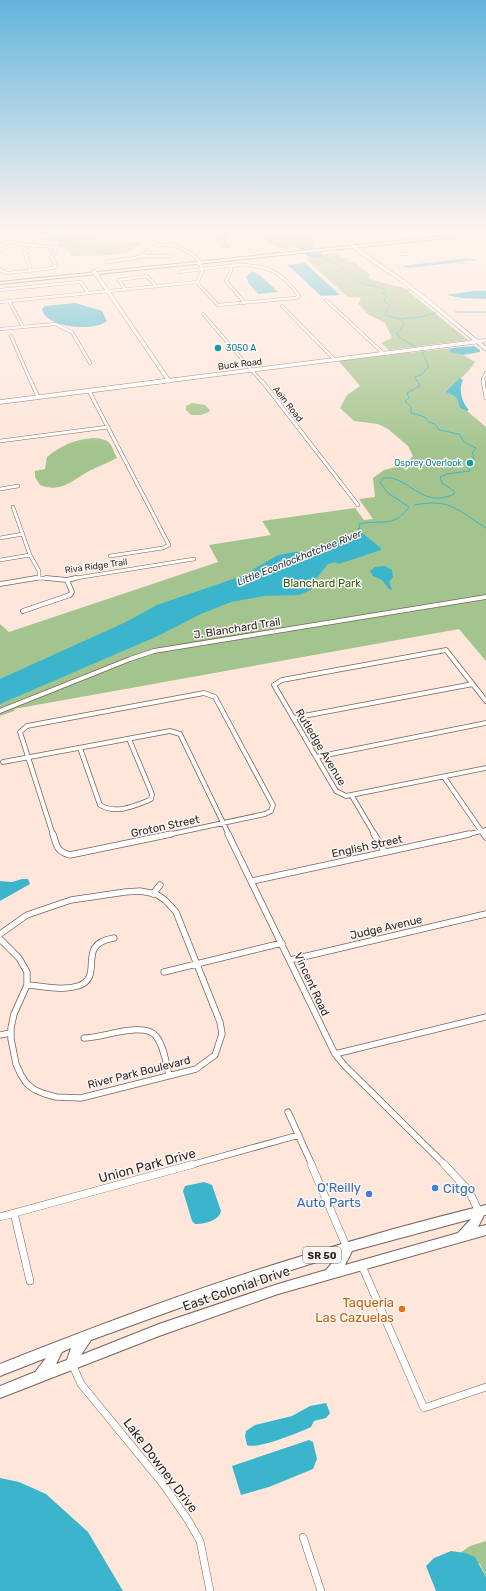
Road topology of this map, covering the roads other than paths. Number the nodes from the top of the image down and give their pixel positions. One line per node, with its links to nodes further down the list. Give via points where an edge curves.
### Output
1 (10, 303): 10 (street)
2 (116, 303): 22 (street)
3 (216, 303): 4 (street)
4 (242, 303)
5 (329, 303): 17 (street)
6 (430, 303): 14 (street)
7 (437, 303): 13 (street)
8 (282, 306): 18 (street)
9 (203, 314): 20 (street, Aein Road)
10 (23, 327): 11 (street); 19 (street, via 55,324 72,332)
11 (0, 330)
12 (11, 336): 25 (street)
13 (485, 341): 14 (street, Buck Road); 15 (street)
14 (477, 342): 16 (street); 17 (street, Buck Road)
15 (486, 345)
16 (486, 349)
17 (384, 354): 18 (street, Buck Road)
18 (335, 360): 20 (street, Buck Road)
19 (90, 363)
20 (253, 370): 22 (street, Buck Road); 32 (street, Aein Road)
21 (486, 373): 23 (street, via 483,379)
22 (169, 381): 24 (street, Buck Road)
23 (485, 390): 26 (street)
24 (88, 391): 25 (street, Buck Road); 28 (street)
25 (38, 397): 27 (street, Buck Road)
26 (486, 398)
27 (0, 402)
28 (108, 427): 29 (street); 37 (street, via 169,545)
29 (0, 441)
30 (18, 486): 31 (street)
31 (0, 489)
32 (358, 505)
33 (13, 507): 34 (street)
34 (23, 534): 35 (street); 36 (street)
35 (0, 538)
36 (30, 555): 39 (street); 40 (street, via 39,571)
37 (110, 556)
38 (194, 559): 41 (street, Riva Ridge Trail)
39 (0, 560)
40 (38, 578): 41 (street, Riva Ridge Trail); 42 (street, Riva Ridge Trail)
41 (67, 580): 44 (street, via 72,592 70,595)
42 (0, 584)
43 (486, 597): 47 (street, J. Blanchard Trail, via 394,614 150,651)
44 (23, 611)
45 (472, 684): 46 (street); 48 (street); 48 (street, Rutledge Avenue, via 446,650 282,680 276,683 275,687)
46 (486, 701)
47 (0, 711)
48 (293, 718): 52 (street, Rutledge Avenue)
49 (486, 723): 52 (street)
50 (129, 738): 51 (street); 51 (street, via 152,794 146,803 111,810 100,805); 58 (street, Vincent Road, via 170,731 180,734)
51 (80, 748): 53 (street)
52 (316, 757): 57 (street, Rutledge Avenue, via 336,791)
53 (28, 758): 54 (street); 58 (street, Groton Street, via 58,850 62,853 70,855); 58 (street, Groton Street, via 20,732 27,726 204,693 210,694 215,697 273,806 271,811 265,814)
54 (3, 762)
55 (486, 768): 56 (street)
56 (444, 777): 57 (street); 59 (street)
57 (352, 796): 61 (street, Rutledge Avenue)
58 (224, 823): 62 (street, Vincent Road)
59 (484, 831): 60 (street); 61 (street, English Street)
60 (486, 837)
61 (385, 852): 62 (street, English Street)
62 (252, 881): 69 (street, Vincent Road)
63 (160, 885): 64 (street)
64 (153, 894): 66 (street, River Park Boulevard, via 136,890 121,891 55,905 26,916); 71 (street, River Park Boulevard, via 169,903 176,912)
65 (486, 914): 70 (street, Judge Avenue)
66 (0, 934)
67 (114, 938): 73 (street, via 96,944 91,975 78,986)
68 (0, 939): 73 (street, via 23,963)
69 (282, 943): 70 (street, Vincent Road); 71 (street)
70 (290, 960): 78 (street, Vincent Road)
71 (197, 964): 72 (street); 79 (street, River Park Boulevard, via 220,1022 220,1044 216,1055 208,1062 196,1069)
72 (164, 972)
73 (28, 985): 75 (street, River Park Boulevard, via 15,1010)
74 (486, 1017): 78 (street)
75 (10, 1033): 76 (street); 79 (street, River Park Boulevard, via 17,1069 25,1082 46,1096 81,1098)
76 (0, 1036)
77 (84, 1038): 79 (street, via 93,1040 137,1029 154,1032)
78 (335, 1054): 82 (street, Vincent Road, via 455,1174)
79 (169, 1075)
80 (288, 1112): 81 (street)
81 (300, 1135): 83 (street, Union Park Drive); 87 (street)
82 (483, 1211): 86 (main road, via 472,1227); 87 (main road, East Colonial Drive / SR 50)
83 (14, 1213): 84 (street, Union Park Drive); 90 (street)
84 (0, 1217)
85 (486, 1230): 86 (main road, East Colonial Drive / SR 50)
86 (457, 1238): 88 (main road, East Colonial Drive / SR 50)
87 (347, 1248): 89 (main road, via 340,1265); 91 (main road, East Colonial Drive / SR 50, via 231,1284)
88 (362, 1264): 89 (main road, East Colonial Drive / SR 50); 96 (street, via 424,1408)
89 (325, 1275): 93 (main road, East Colonial Drive / SR 50, via 207,1313)
90 (30, 1281)
91 (87, 1336): 92 (main road, East Colonial Drive / SR 50); 93 (main road, via 74,1354)
92 (57, 1347): 94 (main road, East Colonial Drive / SR 50); 95 (main road, via 54,1357)
93 (72, 1363): 95 (main road, East Colonial Drive / SR 50); 99 (street, Lake Downey Drive, via 81,1384 154,1473 188,1520 200,1541)
94 (0, 1370)
95 (39, 1376): 97 (main road, East Colonial Drive / SR 50)
96 (486, 1387)
97 (0, 1392)
98 (303, 1537): 100 (street)
99 (210, 1591)
100 (322, 1591)

